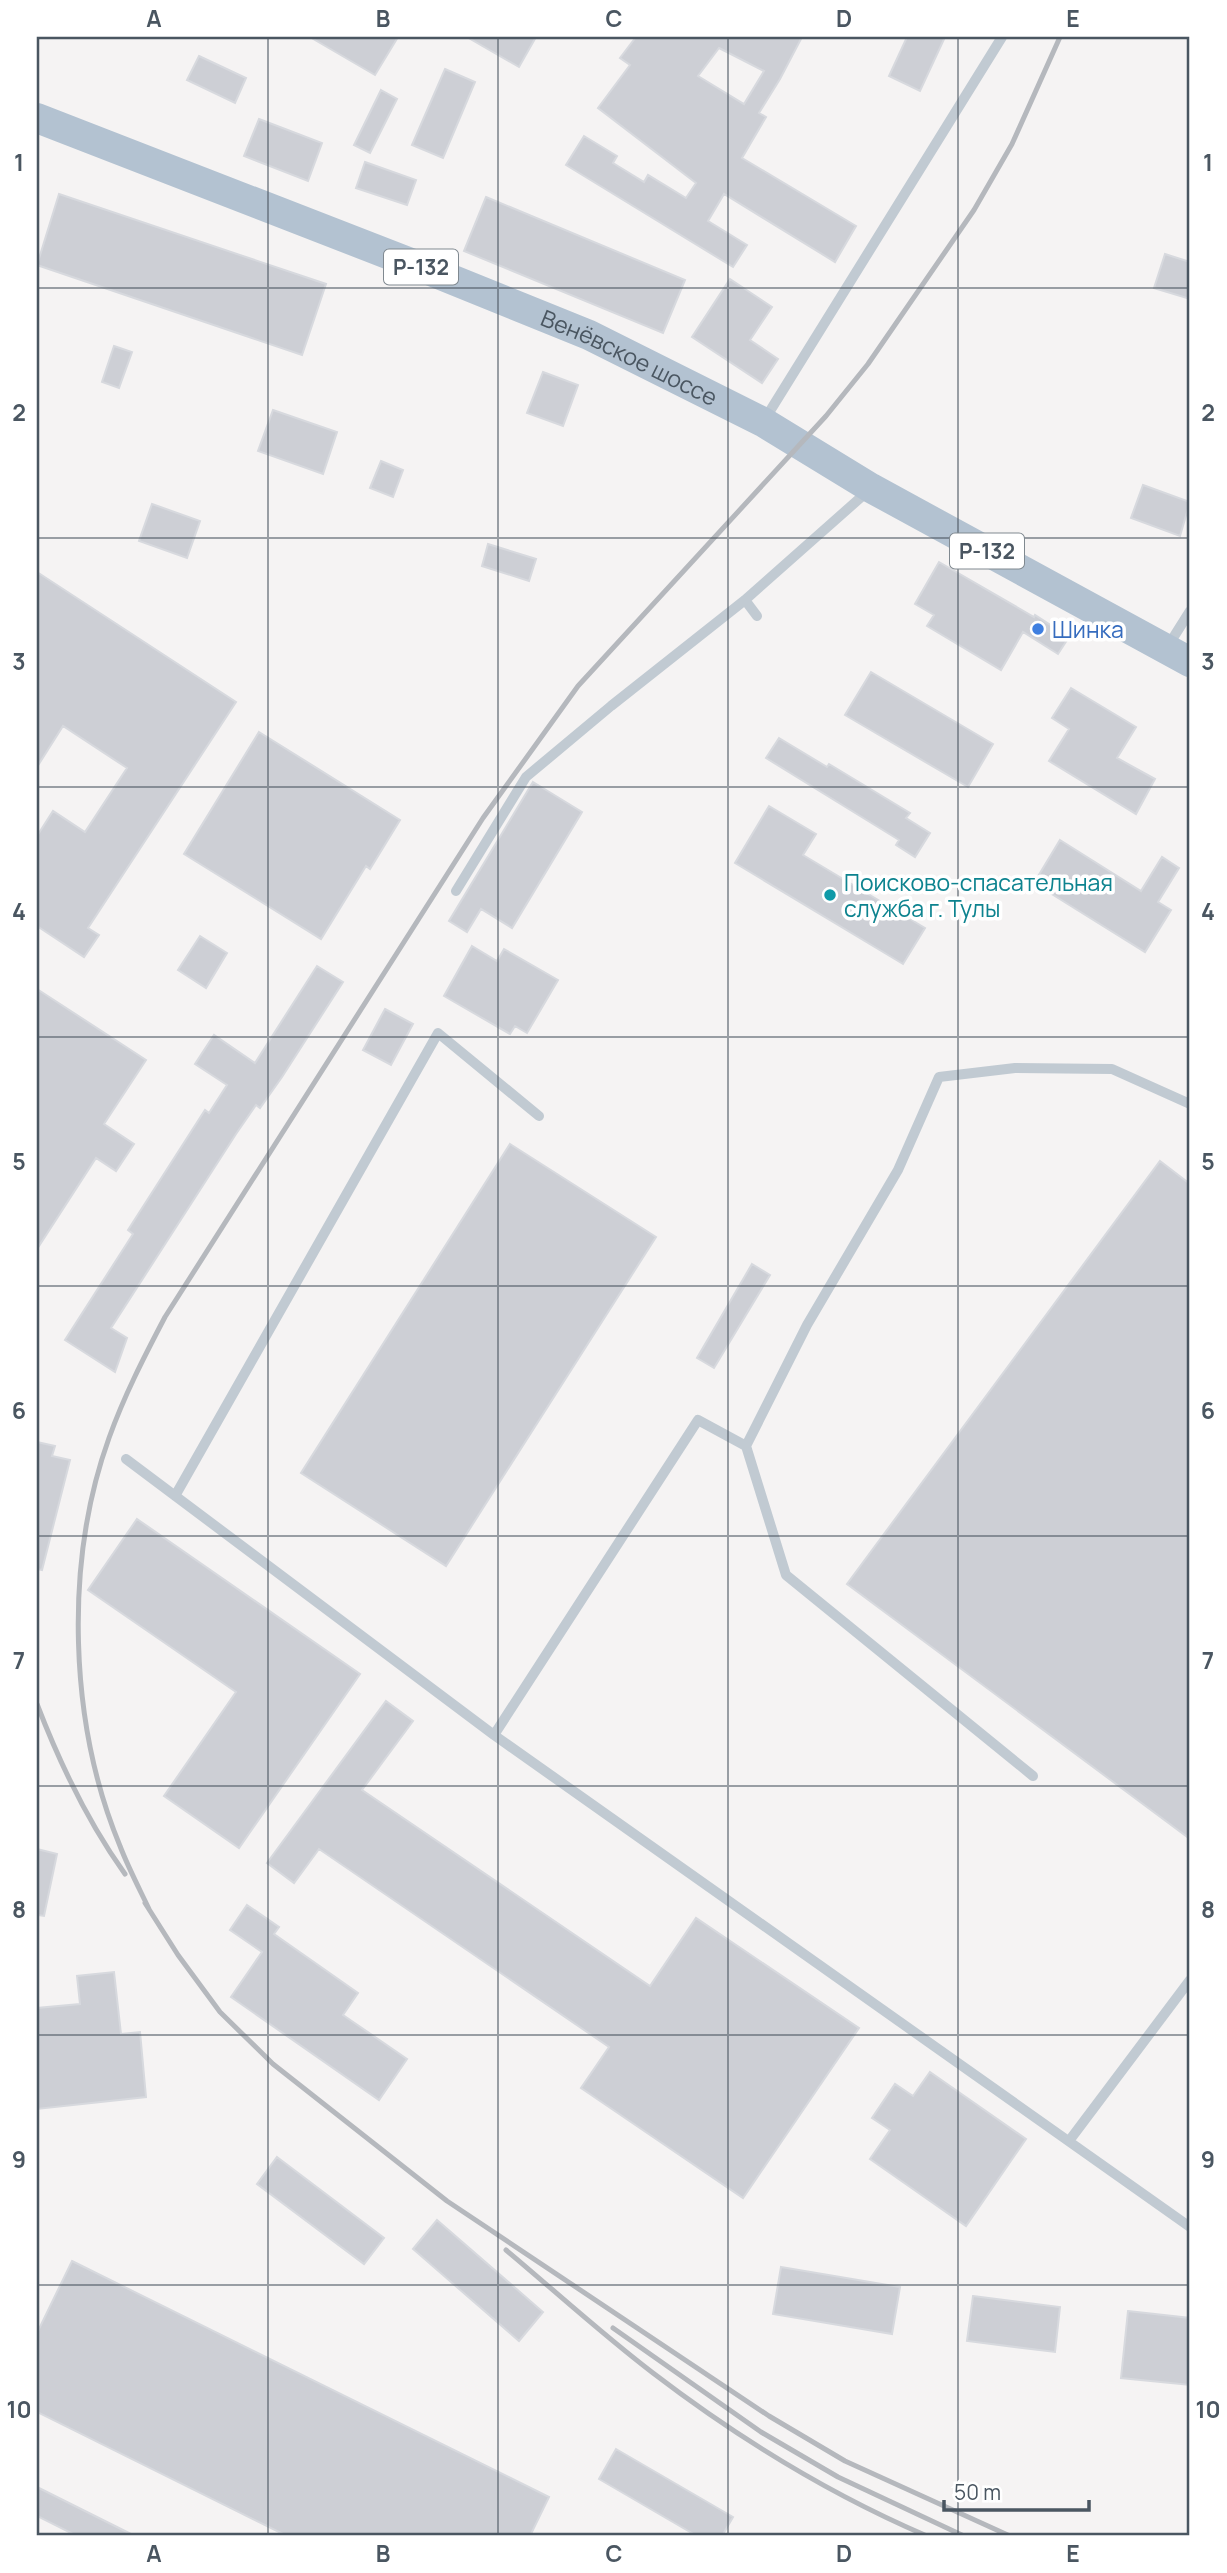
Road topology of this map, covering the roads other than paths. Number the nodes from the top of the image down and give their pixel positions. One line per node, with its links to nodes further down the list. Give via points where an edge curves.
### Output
1 (1002, 37): 3 (lane)
2 (37, 118): 3 (main road, Венёвское шоссе / Р-132, via 589,335)
3 (763, 422): 4 (main road, Венёвское шоссе / Р-132)
4 (871, 488): 5 (lane); 8 (main road, Венёвское шоссе / Р-132)
5 (745, 600): 7 (lane); 9 (lane, via 526,777)
6 (1190, 611): 8 (lane)
7 (757, 617)
8 (1178, 655)
9 (456, 891)
10 (1190, 1104): 12 (lane, via 1112,1069 1015,1068 939,1077 898,1170 807,1325)
11 (539, 1116): 14 (lane, via 438,1033)
12 (746, 1446): 15 (lane, via 698,1420); 16 (lane, via 786,1575)
13 (126, 1459): 14 (lane)
14 (175, 1496): 15 (lane)
15 (494, 1735): 18 (lane)
16 (1033, 1776)
17 (1190, 1980): 18 (lane)
18 (1069, 2141): 19 (lane)
19 (1190, 2227)

